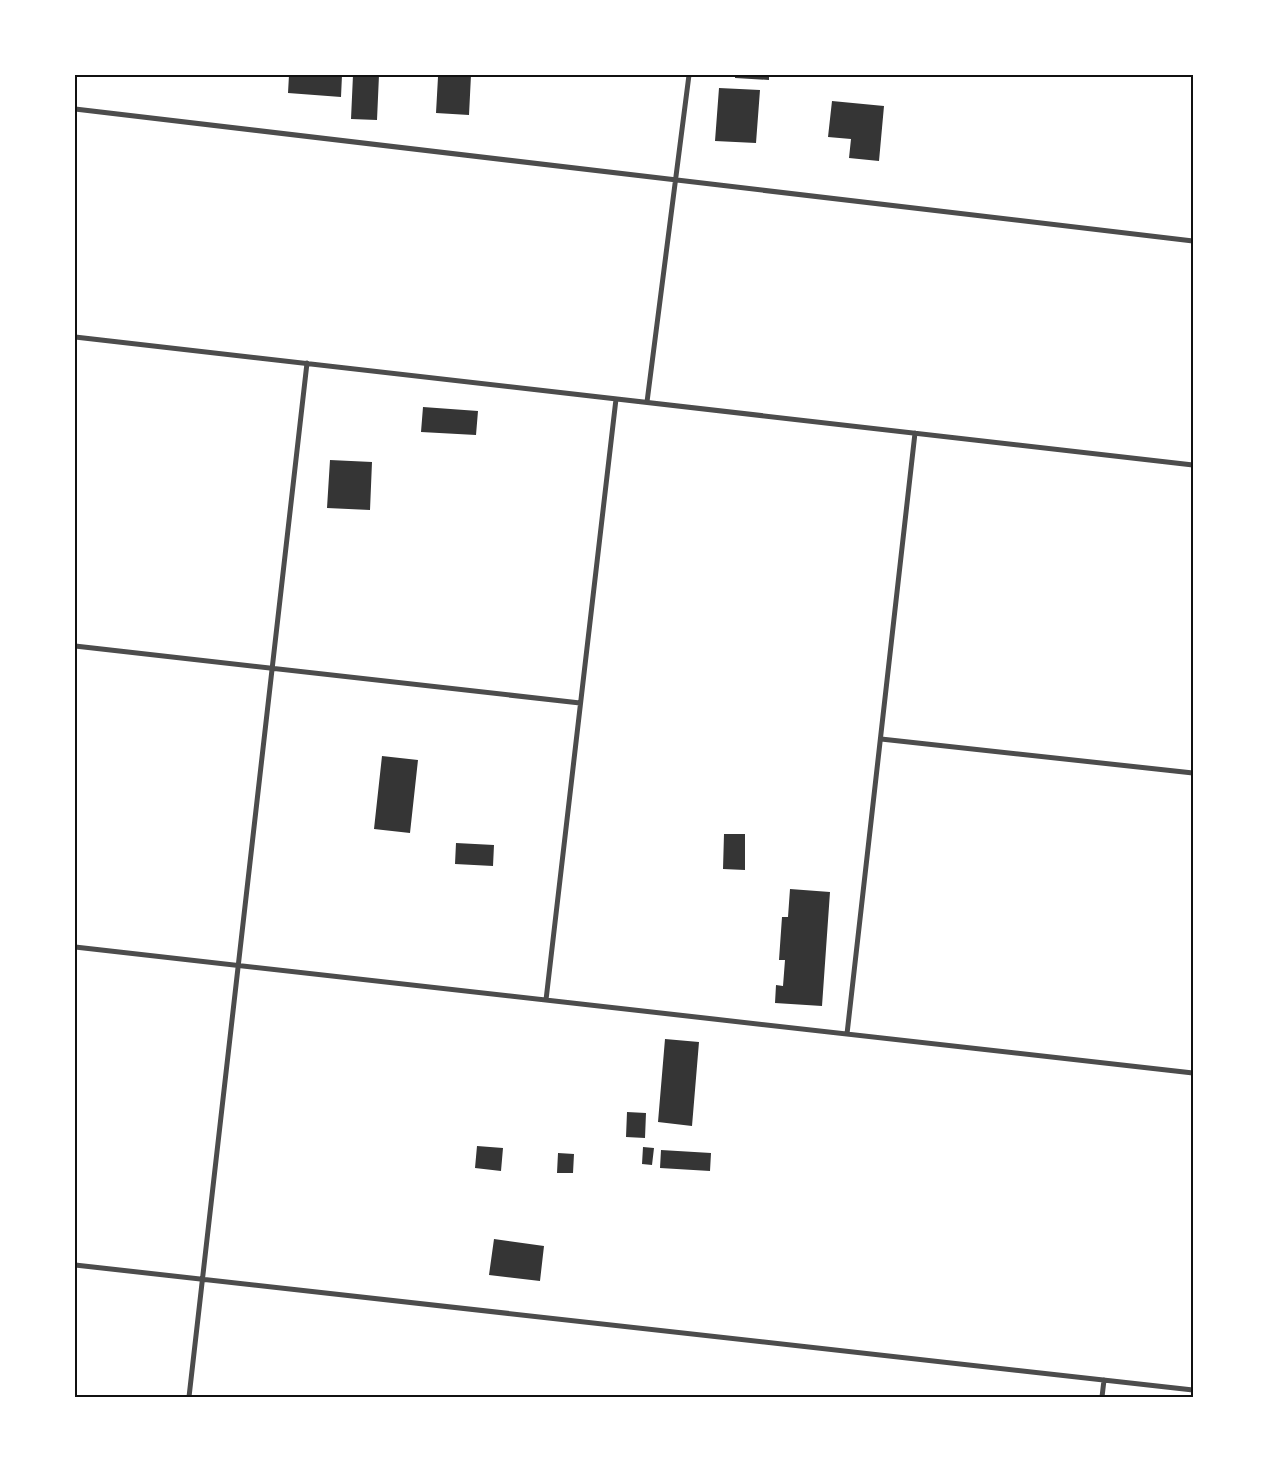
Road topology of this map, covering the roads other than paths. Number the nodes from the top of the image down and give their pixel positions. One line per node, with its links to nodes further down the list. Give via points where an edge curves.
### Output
1 (689, 75): 3 (street)
2 (75, 109): 3 (street)
3 (675, 180): 4 (street); 8 (street)
4 (1193, 241)
5 (75, 336): 6 (street)
6 (307, 363): 7 (street); 12 (street)
7 (616, 399): 8 (street); 13 (street)
8 (647, 402): 9 (street)
9 (915, 433): 10 (street); 14 (street)
10 (1193, 465)
11 (75, 646): 12 (street)
12 (272, 668): 13 (street); 17 (street)
13 (580, 703): 18 (street)
14 (881, 739): 15 (street); 19 (street)
15 (1193, 773)
16 (75, 947): 17 (street)
17 (238, 966): 18 (street); 22 (street)
18 (546, 1000): 19 (street)
19 (848, 1034): 20 (street)
20 (1193, 1073)
21 (75, 1265): 22 (street)
22 (203, 1280): 23 (street); 25 (street)
23 (1104, 1380): 24 (street); 26 (street)
24 (1193, 1390)
25 (189, 1397)
26 (1102, 1397)

